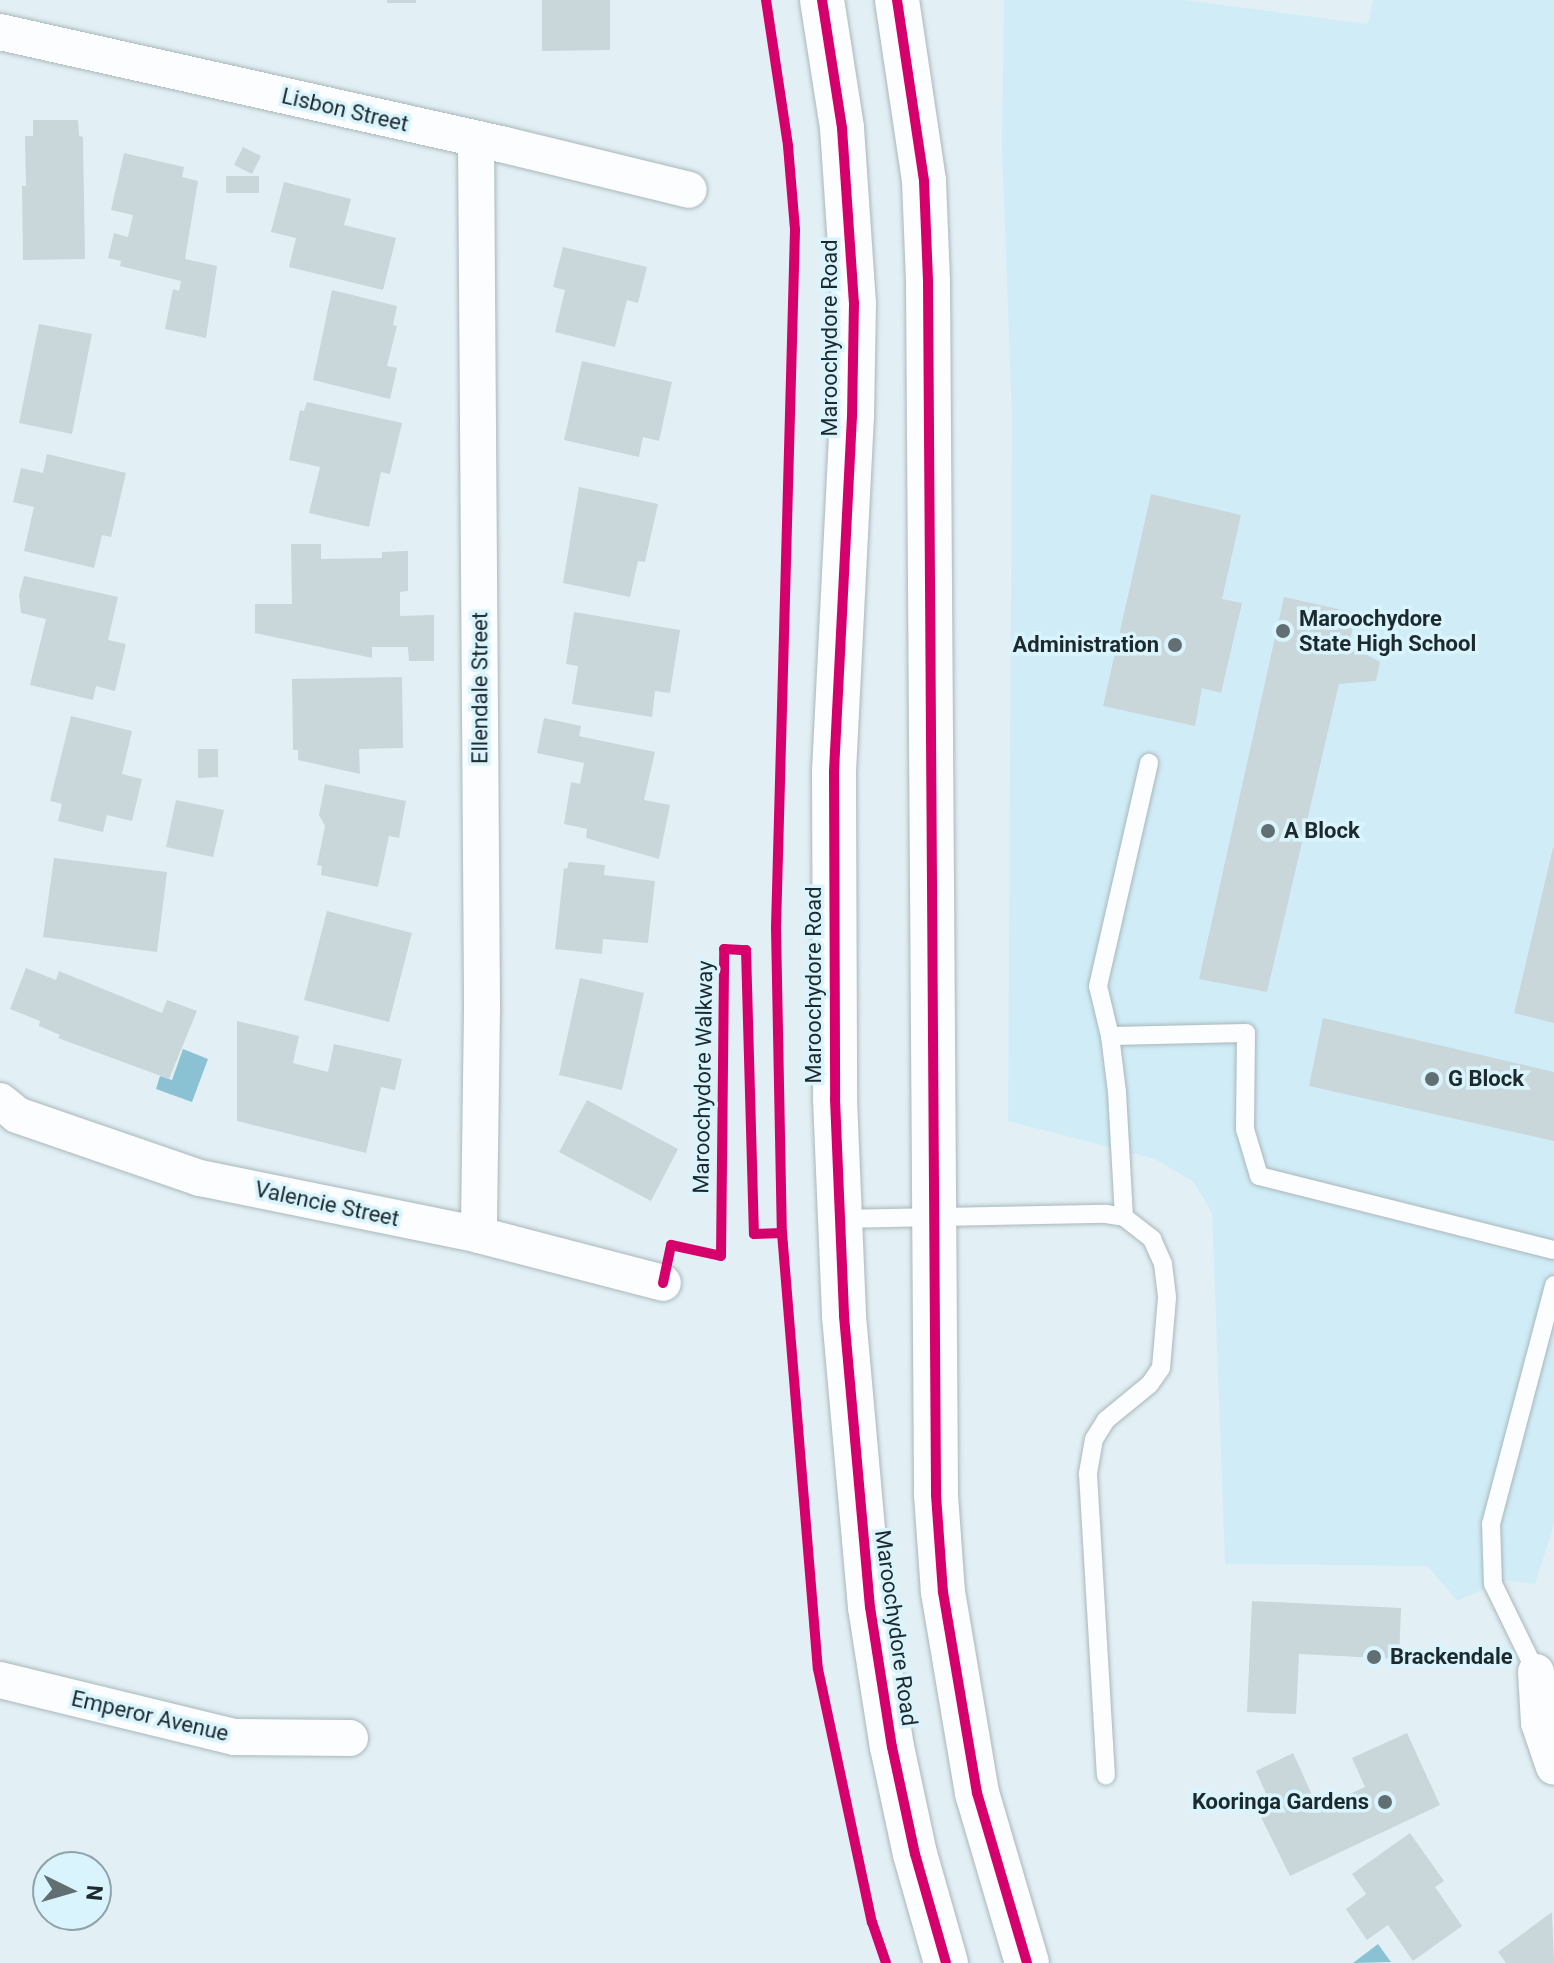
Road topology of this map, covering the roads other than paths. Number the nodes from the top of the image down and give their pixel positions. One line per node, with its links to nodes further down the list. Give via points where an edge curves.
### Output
1 (822, 0): 11 (main road, Maroochydore Road, via 842,128 854,303 834,772)
2 (897, 0): 9 (main road, via 924,181 928,282)
3 (0, 32): 4 (street, Lisbon Street)
4 (476, 140): 5 (street, Lisbon Street); 12 (street, Ellendale Street)
5 (689, 190)
6 (1149, 763): 7 (lane, via 1098,986)
7 (1110, 1036): 10 (lane); 13 (lane, via 1246,1033 1245,1129 1259,1176)
8 (0, 1101): 12 (street, Valencie Street, via 17,1115 200,1178)
9 (934, 1216): 10 (lane); 11 (lane); 22 (main road, via 936,1495 943,1592 977,1793)
10 (1124, 1217): 20 (lane, via 1152,1239 1163,1264 1167,1298 1161,1368 1150,1384 1106,1420 1094,1439 1088,1474)
11 (838, 1219): 21 (main road, Maroochydore Road, via 870,1607 892,1747)
12 (479, 1235): 14 (street, Valencie Street)
13 (1554, 1250)
14 (663, 1283)
15 (1554, 1285): 16 (lane, via 1491,1524 1493,1584)
16 (1536, 1672): 19 (street, via 1539,1723)
17 (0, 1680): 18 (street, Emperor Avenue, via 234,1737)
18 (350, 1738)
19 (1554, 1767)
20 (1106, 1775)
21 (946, 1963)
22 (1027, 1963)

